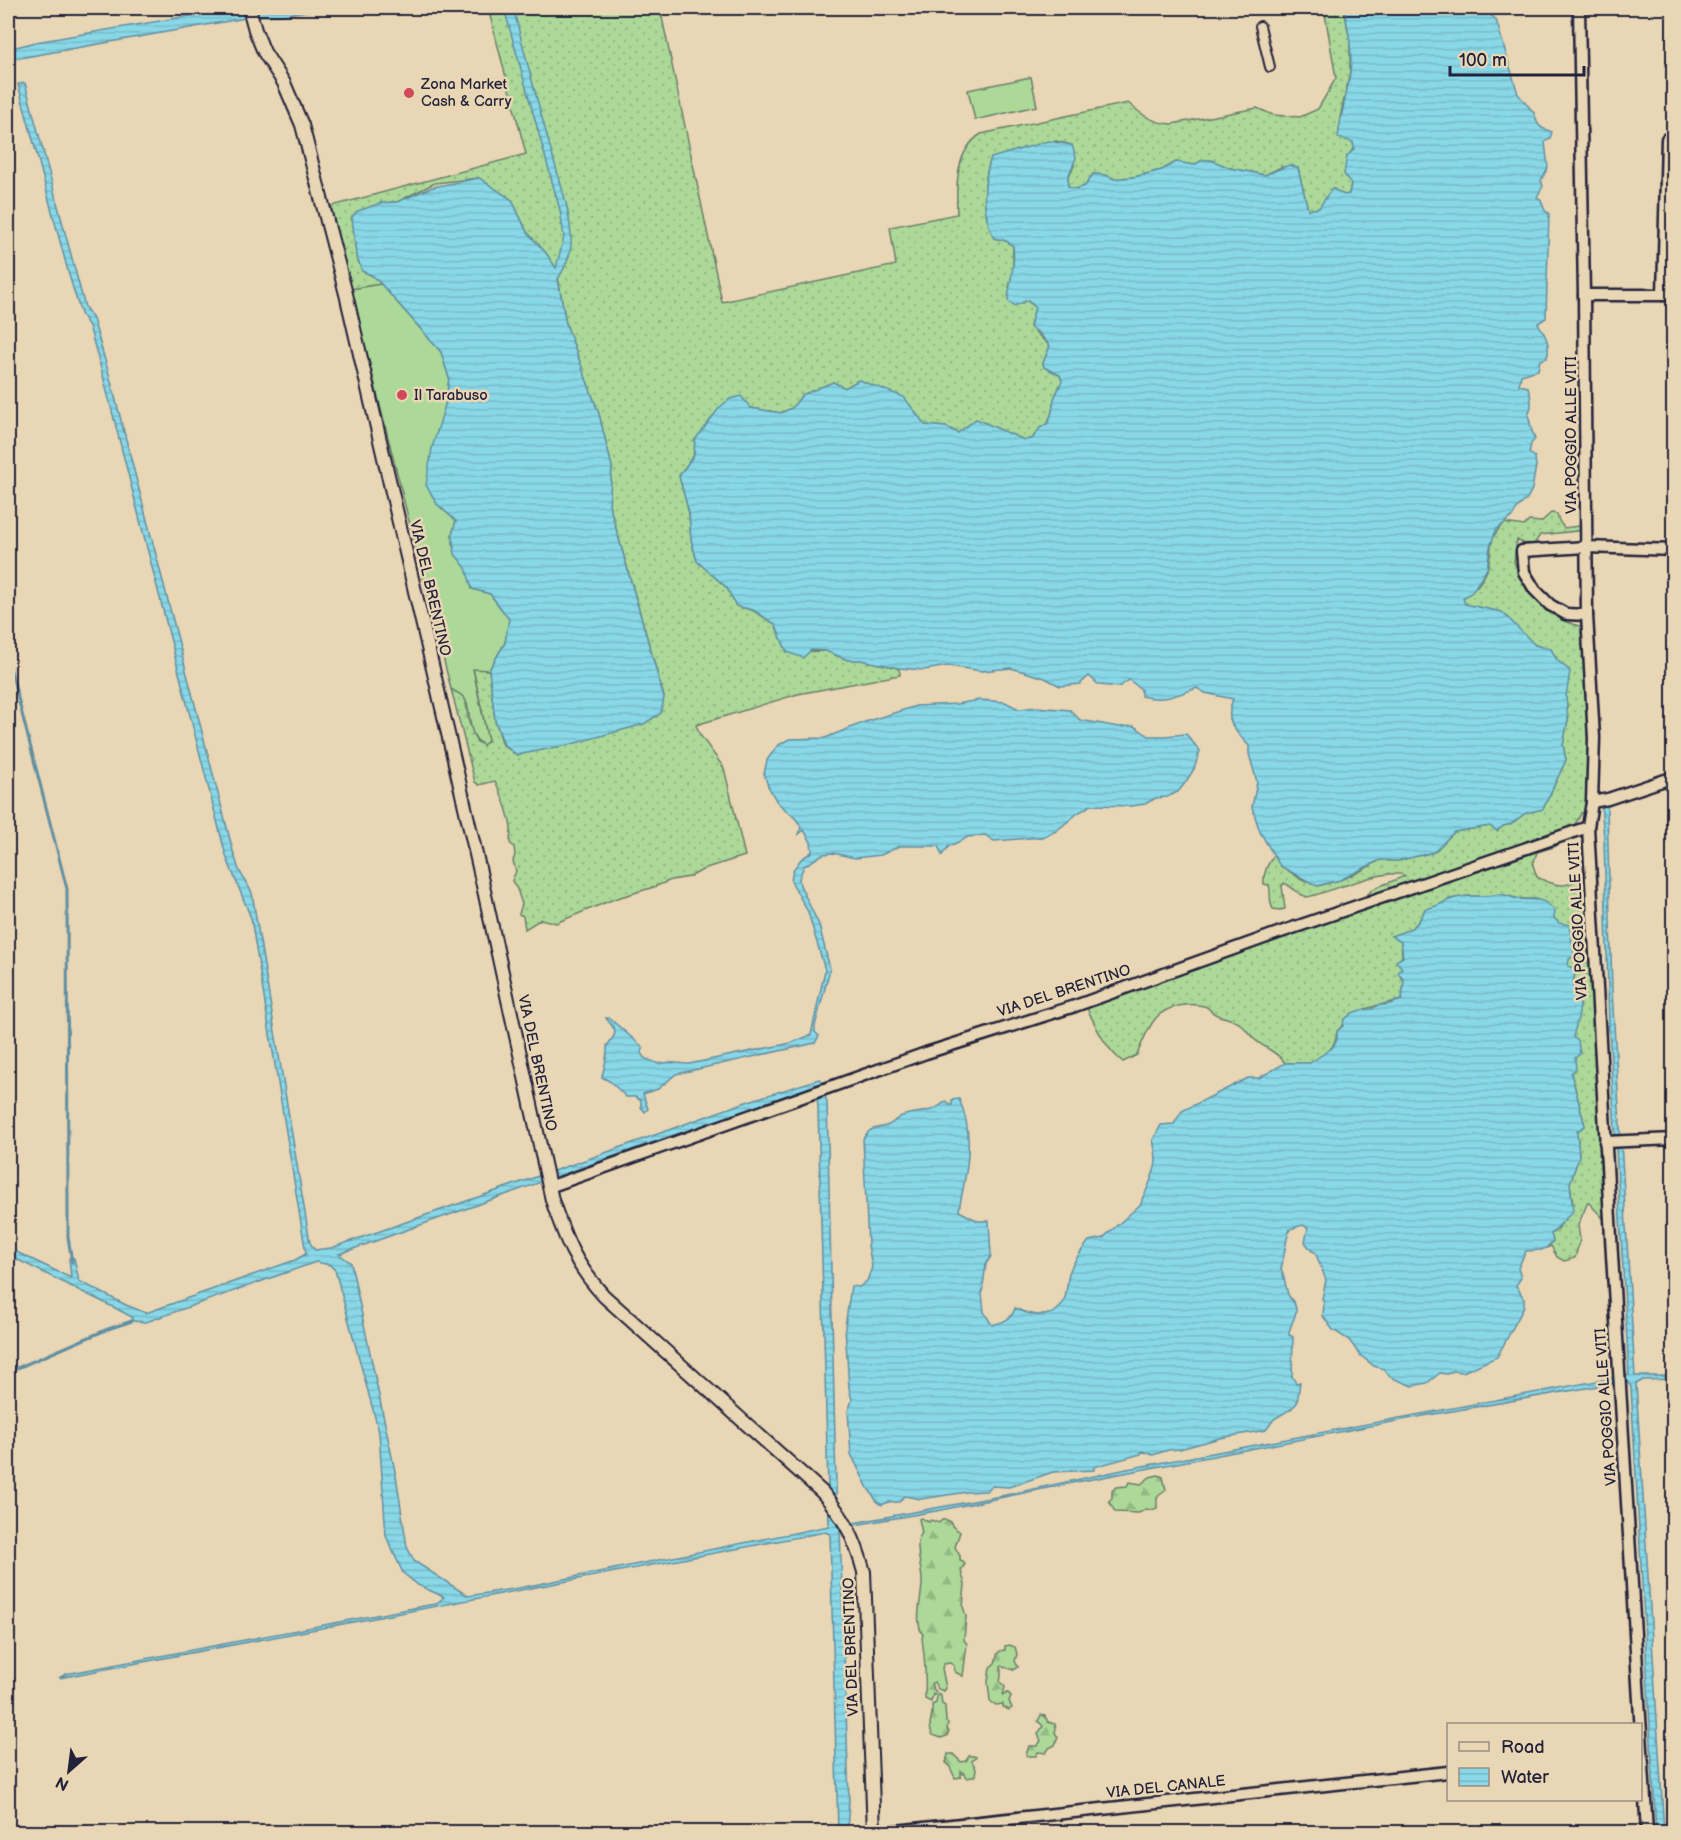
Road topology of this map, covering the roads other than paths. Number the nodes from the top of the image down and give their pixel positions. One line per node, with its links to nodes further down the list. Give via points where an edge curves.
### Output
1 (249, 8): 16 (street, VIA DEL BRENTINO, via 264,52 284,83 302,124 343,284)
2 (1579, 8): 6 (street, VIA POGGIO ALLE VITI)
3 (1260, 26): 4 (street)
4 (1270, 67)
5 (1667, 139): 7 (street)
6 (1584, 295): 7 (street); 8 (street, VIA POGGIO ALLE VITI)
7 (1668, 295)
8 (1586, 548): 9 (street); 10 (street, VIA POGGIO ALLE VITI); 10 (street, via 1522,551 1524,572 1550,605 1566,614)
9 (1674, 550)
10 (1587, 615): 12 (street, VIA POGGIO ALLE VITI, via 1594,738)
11 (1674, 777): 12 (street)
12 (1592, 802): 13 (street, VIA POGGIO ALLE VITI)
13 (1588, 827): 15 (street, VIA POGGIO ALLE VITI); 16 (street, VIA DEL BRENTINO, via 811,1095)
14 (1674, 1139): 15 (street)
15 (1614, 1142): 17 (street, VIA POGGIO ALLE VITI, via 1619,1372)
16 (548, 1180): 20 (street, VIA DEL BRENTINO, via 566,1240 585,1275 822,1492 838,1510 857,1545 864,1572)
17 (1639, 1723)
18 (1642, 1766): 22 (street, VIA POGGIO ALLE VITI)
19 (1447, 1772): 21 (street, VIA DEL CANALE)
20 (874, 1833)
21 (886, 1833)
22 (1647, 1833)

